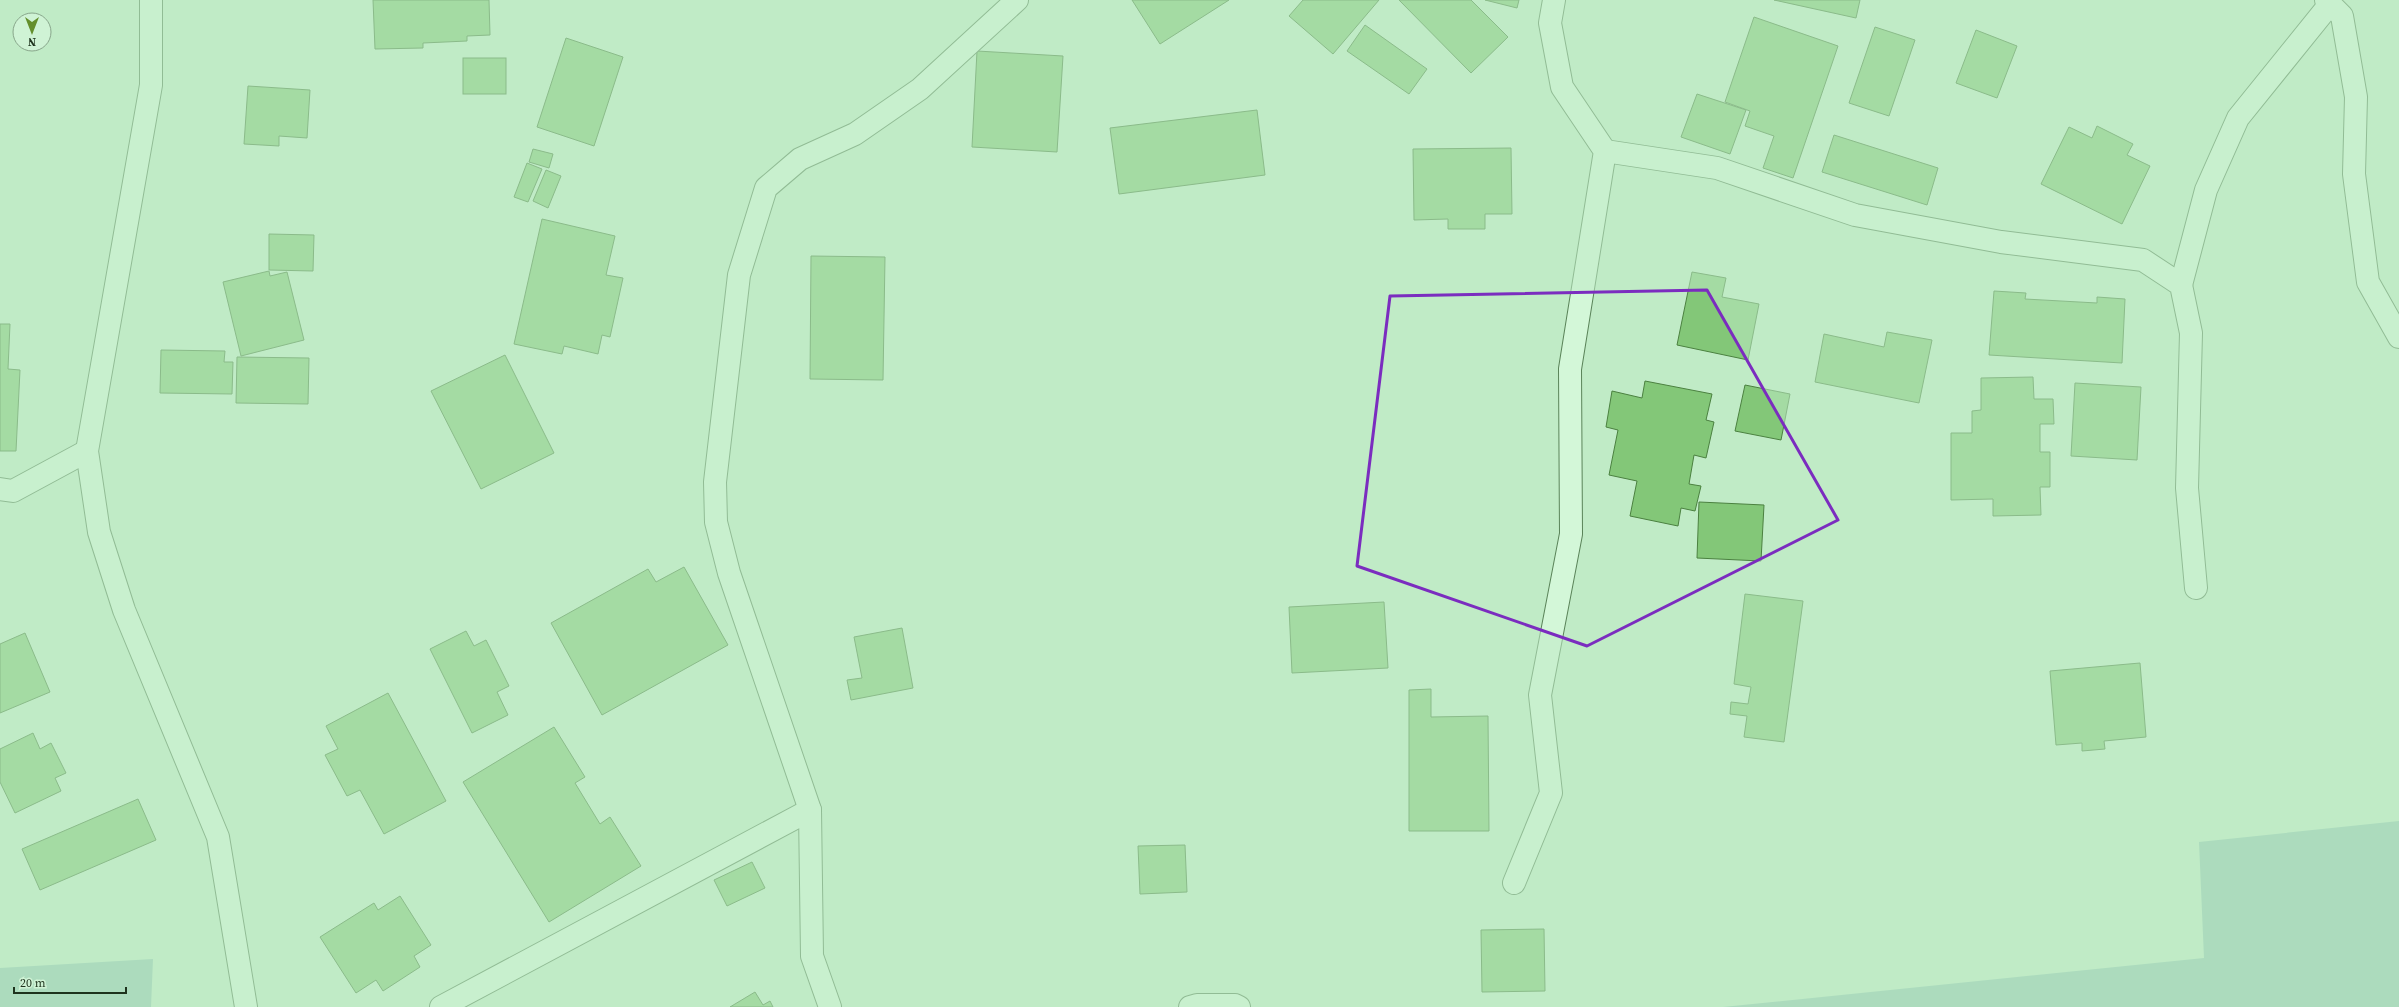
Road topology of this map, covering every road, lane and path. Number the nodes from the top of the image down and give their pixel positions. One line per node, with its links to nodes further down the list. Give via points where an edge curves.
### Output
1 (151, 0): 8 (street, via 151,86)
2 (1017, 0): 11 (street, via 920,89 856,134 800,159 766,188 739,275 714,482 716,522 729,573)
3 (1554, 0): 5 (street, via 1550,23 1562,87)
4 (2328, 2): 6 (street, via 2238,118 2206,190); 7 (street, via 2342,16 2356,97 2354,174 2368,282)
5 (1605, 151): 6 (street, via 1717,168 1855,215 2000,242 2143,260); 12 (street, via 1570,369 1571,534 1540,695 1551,793)
6 (2181, 285): 10 (street, via 2190,333 2187,488)
7 (2399, 337)
8 (87, 452): 9 (street, via 13,491); 13 (street, via 99,532 124,610 218,837)
9 (0, 488)
10 (2196, 588)
11 (810, 810): 14 (street); 15 (street, via 812,956)
12 (1514, 883)
13 (246, 1007)
14 (441, 1007)
15 (830, 1007)
16 (1190, 1007): 17 (street)
17 (1239, 1007)

